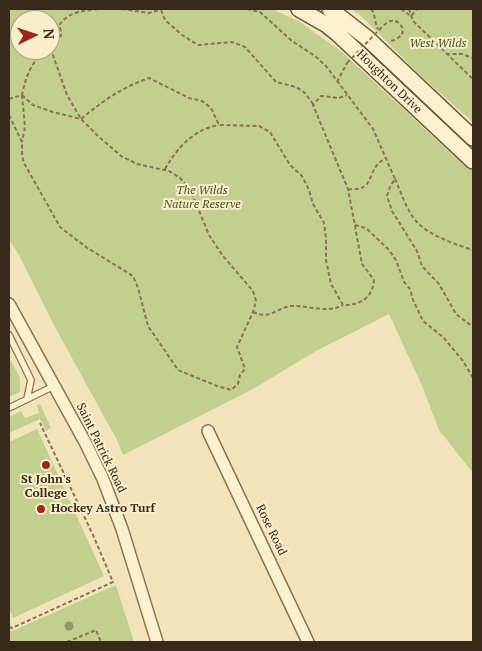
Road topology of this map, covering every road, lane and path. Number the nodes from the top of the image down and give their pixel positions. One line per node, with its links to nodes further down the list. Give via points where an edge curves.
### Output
1 (99, 9): 13 (path, via 66,16)
2 (122, 9): 3 (path, via 149,13)
3 (162, 9): 26 (path, via 165,20 198,45 232,42 245,47 276,82 305,93)
4 (247, 9): 22 (path, via 260,12 292,41 315,56)
5 (299, 9): 33 (main road, Houghton Drive, via 338,34)
6 (330, 9): 30 (main road, Houghton Drive, via 367,38)
7 (371, 9): 14 (path)
8 (401, 9): 11 (path)
9 (409, 9): 11 (path)
10 (417, 9): 11 (path)
11 (411, 16): 17 (path)
12 (60, 24): 15 (path)
13 (60, 24)
14 (382, 35)
15 (60, 37)
16 (387, 40): 22 (path, bridge, via 402,35 404,29 400,23 394,20 386,22 347,63)
17 (446, 54): 18 (path); 21 (path)
18 (473, 58)
19 (36, 60): 23 (path)
20 (55, 60): 28 (path, via 67,95)
21 (473, 79)
22 (337, 82): 24 (path)
23 (22, 95): 25 (path); 28 (path, via 33,105); 31 (path, via 25,128)
24 (348, 95): 26 (path, via 338,98 321,96); 32 (path, via 373,129)
25 (9, 100)
26 (313, 105): 36 (path)
27 (9, 115): 31 (path)
28 (81, 119): 29 (path, via 127,86 149,78 202,101 211,108); 34 (path, via 121,156 137,164)
29 (219, 125): 34 (path, via 188,140); 40 (path, via 259,126 270,132 290,165 302,176 324,223 331,284)
30 (473, 138)
31 (22, 142): 41 (path, via 24,163 60,227 133,276 148,326 178,370 231,390 238,384 244,369 237,347)
32 (386, 158): 35 (path); 36 (path, via 374,168 367,186)
33 (473, 161)
34 (165, 170): 41 (path, via 180,178 190,189 208,235 253,291 256,301)
35 (395, 179): 38 (path, via 418,224 450,242); 42 (path, via 387,196 392,211 417,251 422,266 439,284 456,314)
36 (348, 189): 37 (path)
37 (355, 226): 40 (path, via 362,264 374,280 373,288 356,305); 44 (path, via 366,228 389,250 423,322 443,337)
38 (473, 250)
39 (9, 304): 45 (street, Saint Patrick Road)
40 (343, 305): 41 (path, via 335,309 288,306 265,315)
41 (253, 312)
42 (473, 327)
43 (9, 336): 46 (lane, via 31,380)
44 (473, 378)
45 (54, 386): 46 (lane); 53 (street, Saint Patrick Road, via 110,495)
46 (28, 399): 47 (lane)
47 (9, 408)
48 (40, 423): 50 (path, via 113,582)
49 (208, 431): 54 (street, Rose Road)
50 (9, 627)
51 (67, 642): 52 (path, via 96,630)
52 (101, 642)
53 (157, 642)
54 (308, 642)

